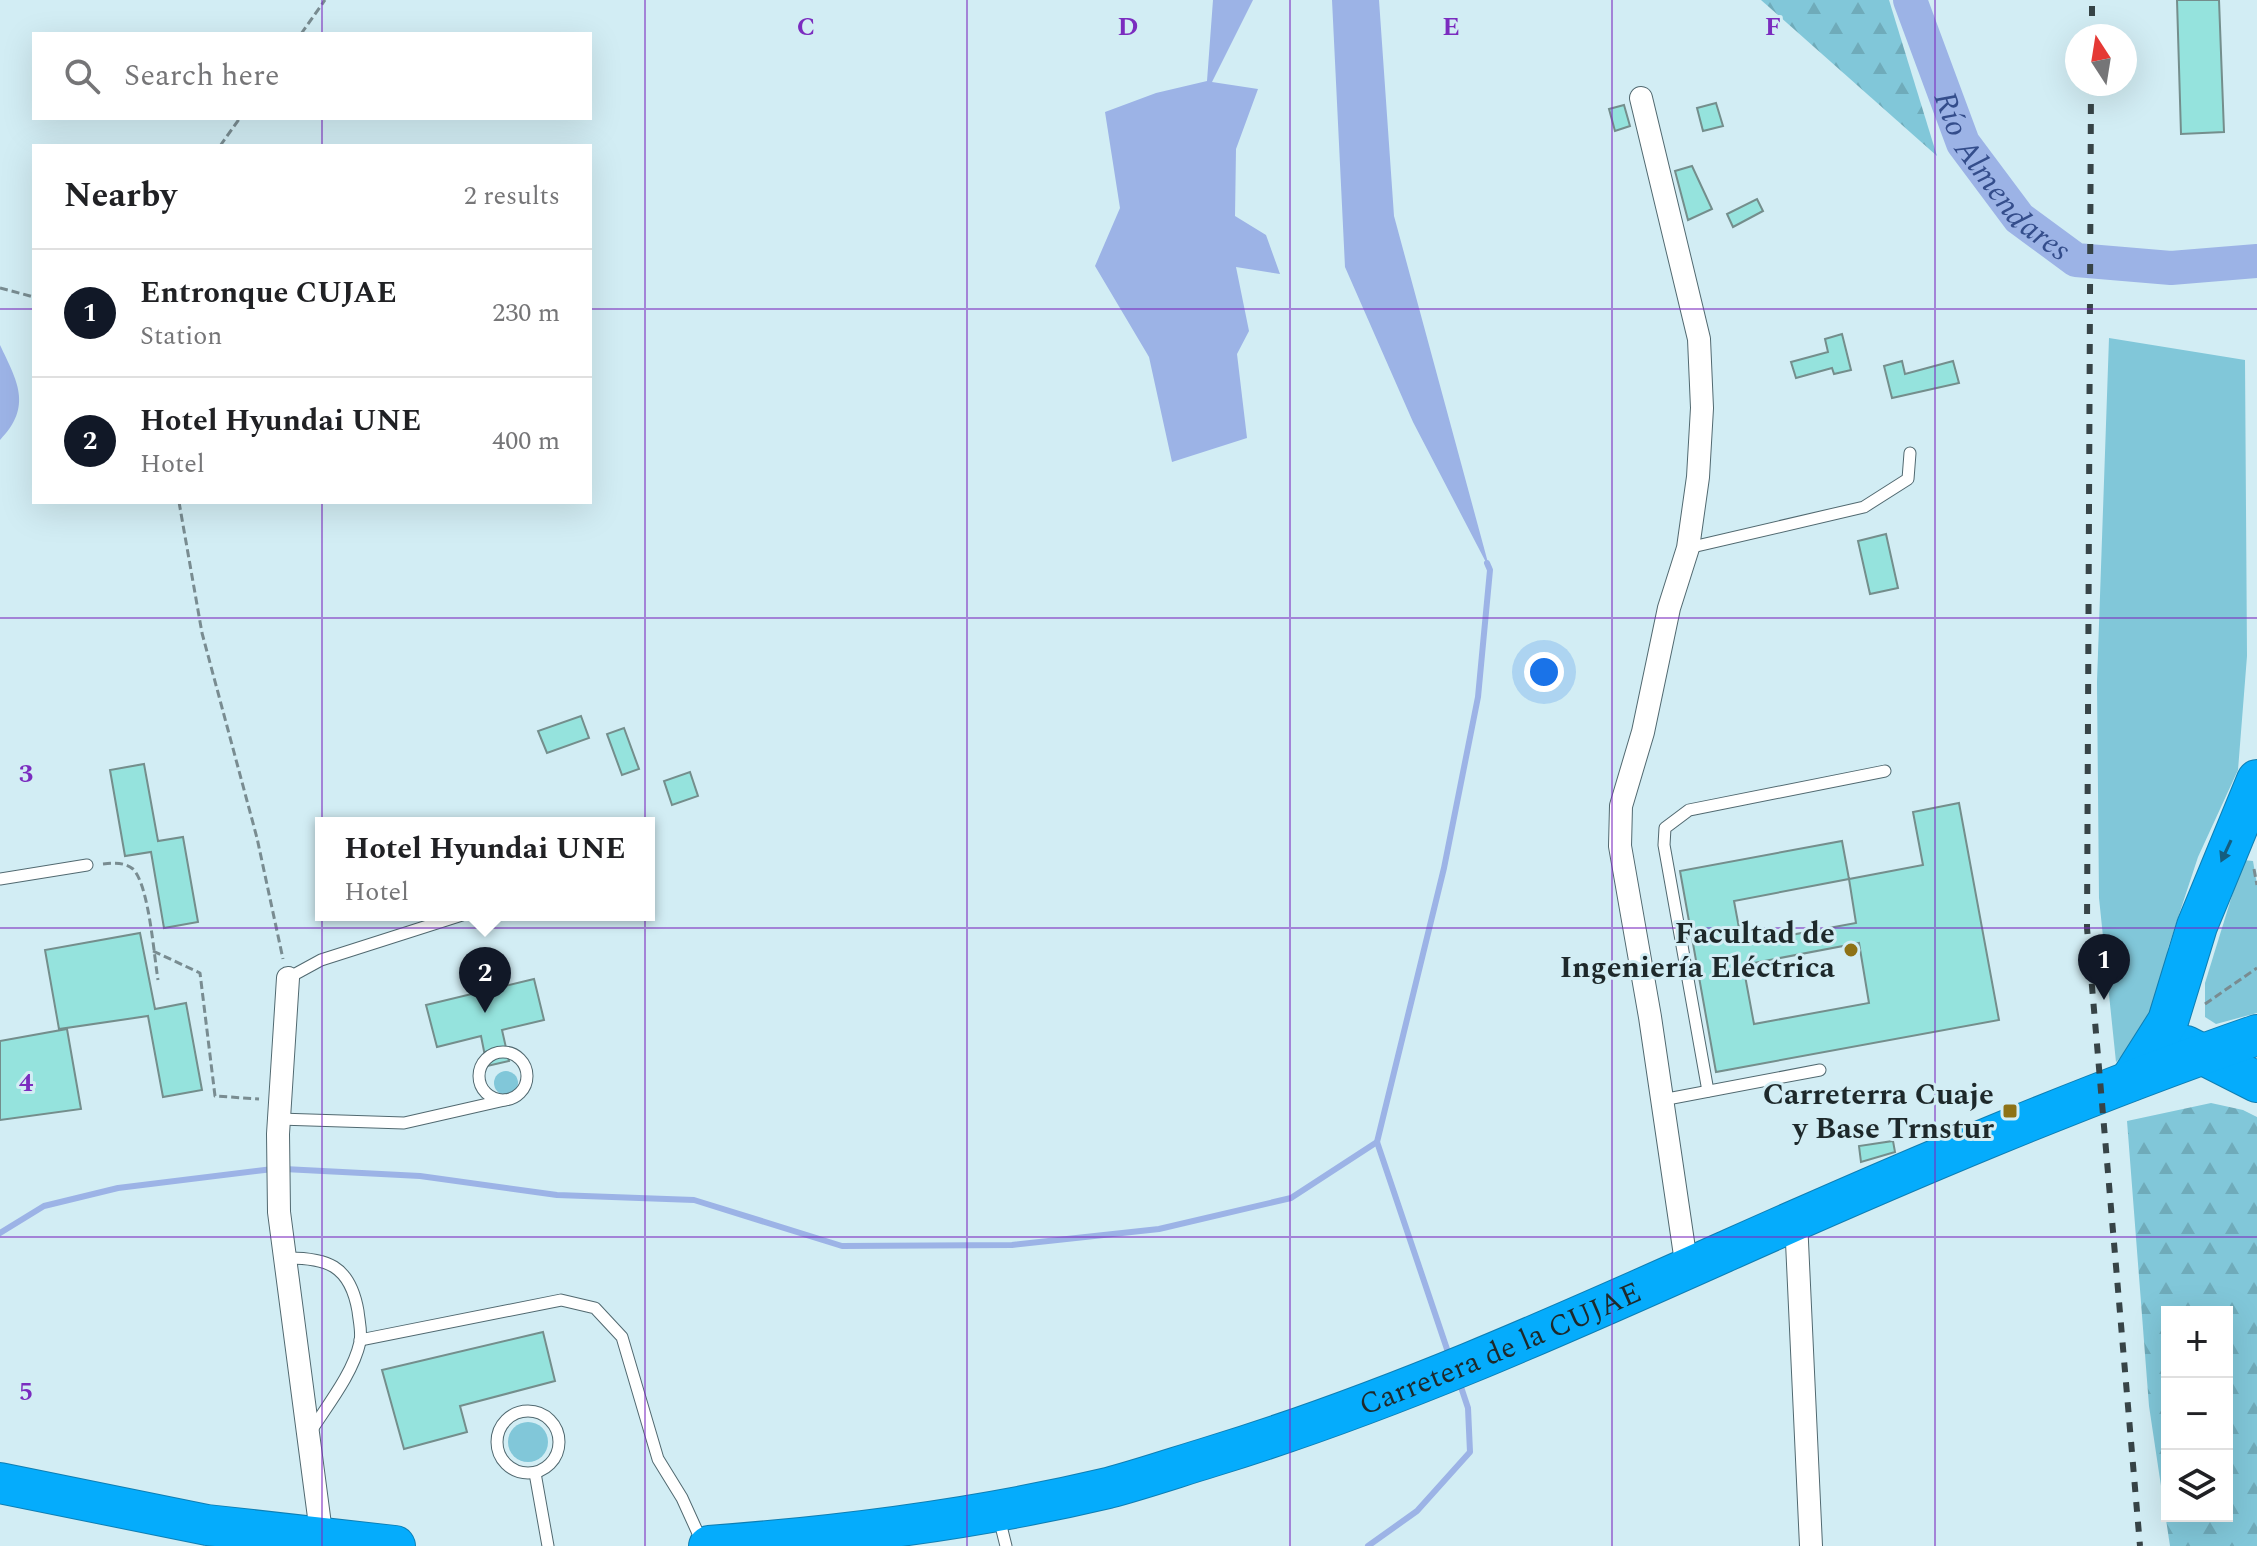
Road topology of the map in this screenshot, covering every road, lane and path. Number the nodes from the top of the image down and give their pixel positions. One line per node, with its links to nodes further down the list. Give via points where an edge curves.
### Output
1 (325, 0): 2 (path)
2 (302, 32)
3 (1641, 98): 10 (street, via 1699,339 1702,408)
4 (239, 120): 5 (path)
5 (221, 144)
6 (0, 288): 7 (path)
7 (32, 296)
8 (1910, 453): 10 (lane, via 1908,479 1864,507)
9 (179, 504): 19 (path, via 202,633)
10 (1688, 548): 29 (street, via 1621,806 1620,846)
11 (1885, 771): 27 (lane, via 1689,810 1665,828)
12 (2257, 780): 21 (highway, one-way to 21, via 2202,913)
13 (2253, 861): 16 (path)
14 (87, 865): 15 (lane); 18 (path, via 120,863 133,869 141,884)
15 (0, 879)
16 (2257, 885)
17 (443, 921): 19 (lane, via 321,960)
18 (153, 951): 20 (path); 30 (path, via 200,973 215,1096)
19 (288, 978): 30 (street)
20 (158, 980)
21 (2173, 1002): 23 (highway, via 2176,1031); 25 (highway, via 2159,1040)
22 (2257, 1035): 23 (highway, Carretera de la CUJAE)
23 (2199, 1055): 25 (highway, Carretera de la CUJAE); 26 (highway)
24 (1820, 1070): 27 (lane)
25 (2130, 1081): 31 (highway, Carretera de la CUJAE)
26 (2257, 1082)
27 (1708, 1091): 29 (lane)
28 (505, 1100): 28 (lane, via 524,1089 528,1075 516,1056 500,1052 485,1060 479,1075 484,1091); 30 (lane, via 404,1123)
29 (1662, 1100): 33 (street)
30 (279, 1110): 32 (street)
31 (1796, 1220): 33 (highway, Carretera de la CUJAE); 44 (street)
32 (283, 1258): 34 (lane, via 324,1261 347,1278); 35 (street)
33 (1687, 1269): 38 (highway, Carretera de la CUJAE, via 1416,1387)
34 (360, 1340): 35 (lane); 43 (lane, via 561,1300 595,1308 622,1337 658,1459)
35 (309, 1435): 39 (street)
36 (535, 1473): 36 (lane, via 558,1453 558,1432 536,1411 515,1413 500,1427 496,1447 506,1465); 42 (lane)
37 (0, 1483): 40 (highway)
38 (1002, 1528): 43 (highway, Carretera de la CUJAE)
39 (322, 1540): 40 (highway); 41 (highway)
40 (282, 1541)
41 (395, 1546)
42 (548, 1546)
43 (706, 1546)
44 (1811, 1546)

